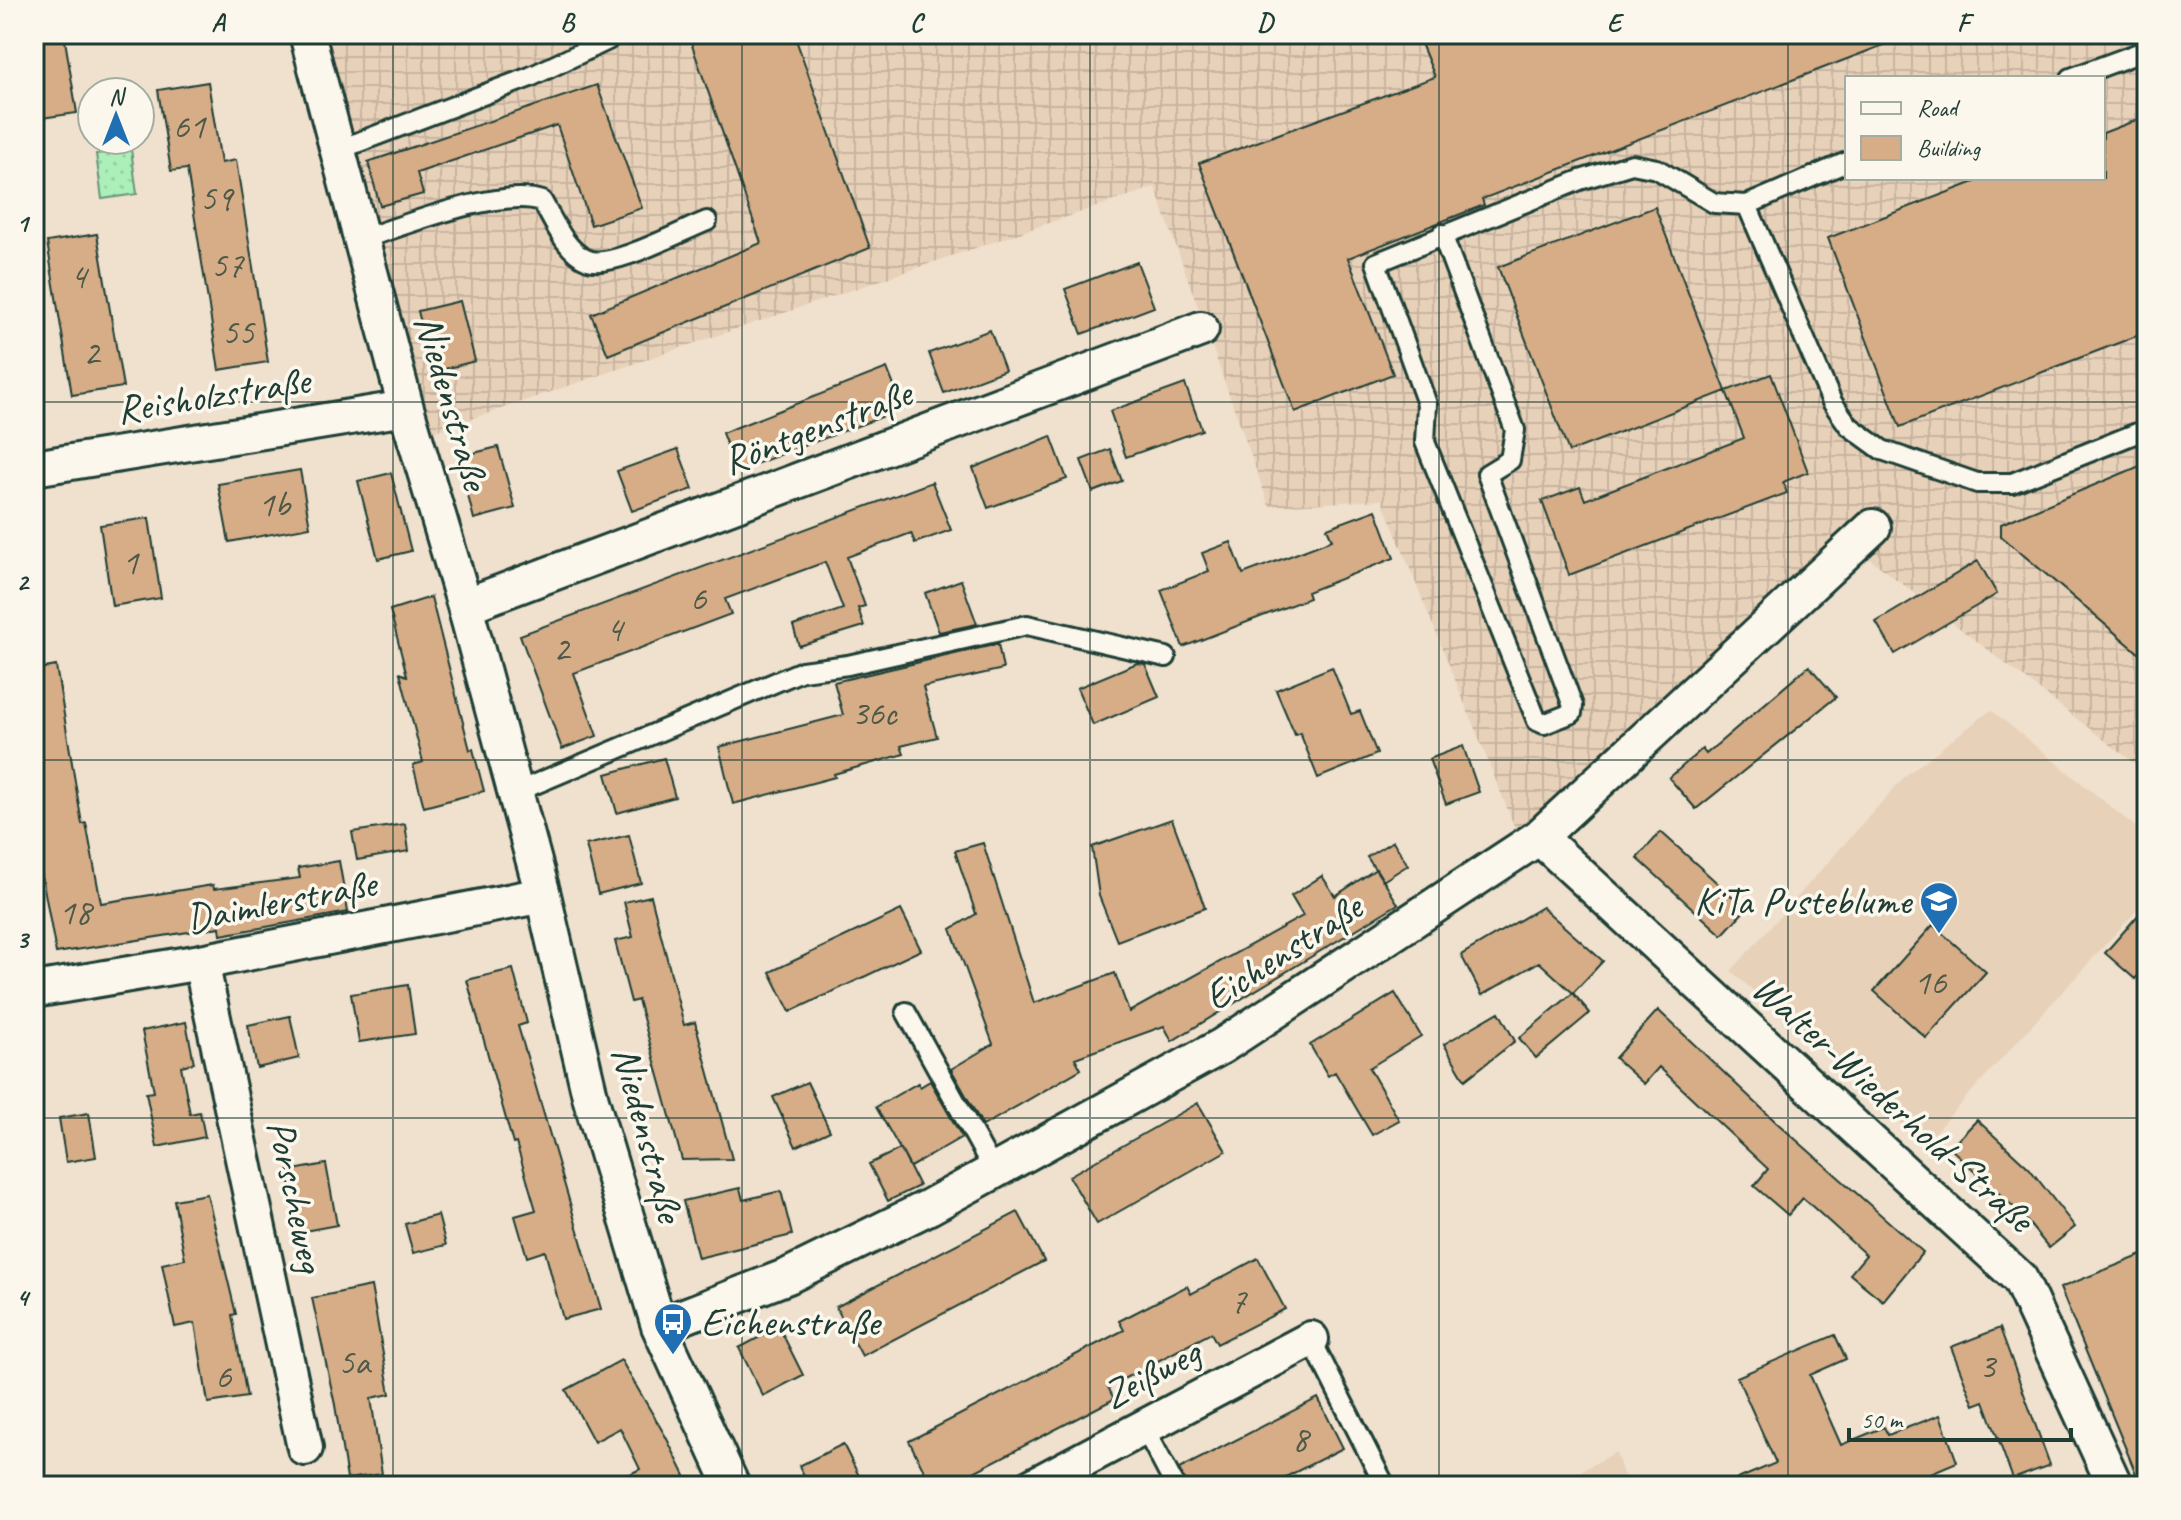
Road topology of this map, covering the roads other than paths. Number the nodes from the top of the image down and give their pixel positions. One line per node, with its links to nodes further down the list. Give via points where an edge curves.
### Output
1 (307, 34): 5 (street, Niedenstraße)
2 (608, 40): 5 (lane, via 530,77)
3 (2147, 50): 4 (lane)
4 (2076, 76)
5 (338, 150): 10 (street, Niedenstraße)
6 (1845, 163): 7 (lane)
7 (1747, 205): 9 (lane, via 1714,203 1657,169 1632,164); 13 (lane, via 1832,402 1849,426 1882,450 1977,483 2012,483)
8 (707, 221): 10 (lane, via 605,262 586,259 567,243 542,201 525,195 453,210)
9 (1442, 234): 9 (lane, via 1376,263 1427,404 1425,442 1537,721 1544,724 1572,713 1573,706 1487,474 1510,460 1515,430)
10 (362, 239): 12 (street, Niedenstraße)
11 (1201, 329): 16 (street, Röntgenstraße)
12 (406, 408): 14 (street, Reisholzstraße); 16 (street, Niedenstraße)
13 (2147, 429)
14 (34, 468)
15 (1873, 527): 19 (street, Eichenstraße)
16 (465, 606): 18 (street, Niedenstraße)
17 (1166, 657): 18 (lane, via 1027,625 802,671)
18 (514, 793): 20 (street, Niedenstraße)
19 (1539, 837): 24 (street, Eichenstraße, via 1222,1046); 33 (street, Walter-Wiederhold-Straße, via 2020,1279)
20 (543, 895): 21 (street, Daimlerstraße); 25 (street, Niedenstraße, via 591,1100)
21 (201, 962): 22 (street, Daimlerstraße); 28 (street, Porscheweg)
22 (34, 990)
23 (906, 1012): 24 (lane)
24 (994, 1171): 25 (street, Eichenstraße, via 788,1276)
25 (659, 1326): 29 (street, Niedenstraße)
26 (1311, 1339): 27 (street, Zeißweg); 32 (lane)
27 (1144, 1427): 30 (street, Zeißweg); 31 (lane)
28 (305, 1448)
29 (732, 1486)
30 (1033, 1486)
31 (1175, 1486)
32 (1385, 1486)
33 (2115, 1486)

